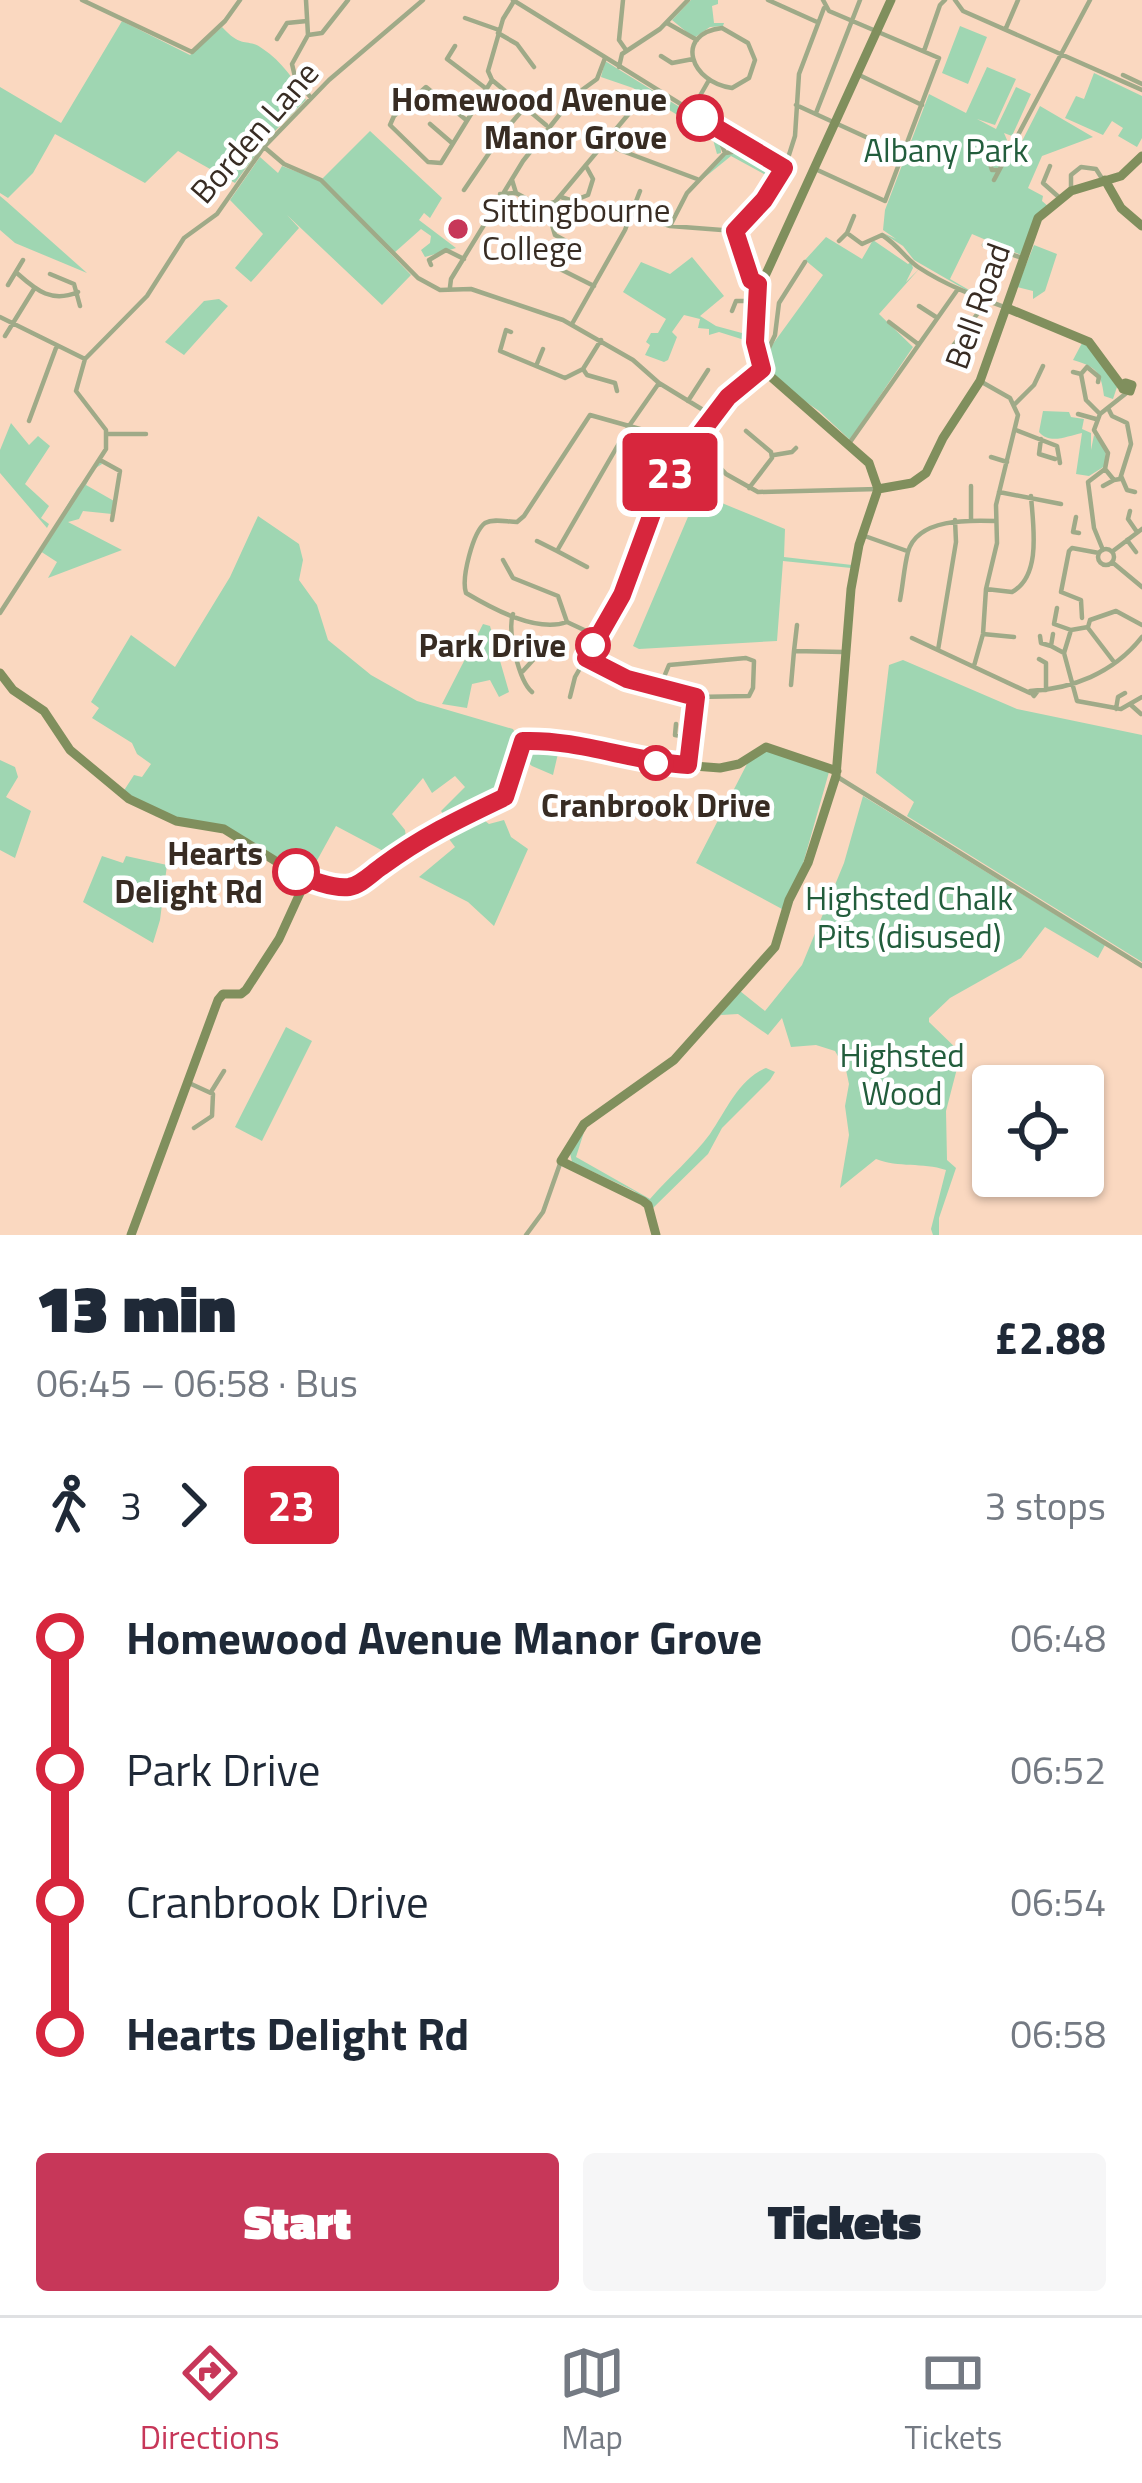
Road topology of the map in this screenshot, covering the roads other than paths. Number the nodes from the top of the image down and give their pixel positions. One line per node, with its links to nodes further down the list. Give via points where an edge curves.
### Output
1 (82, 0): 2 (street, via 192,52)
2 (240, 0)
3 (307, 0): 19 (street)
4 (349, 0): 25 (street, via 322,33)
5 (423, 0): 44 (street, Borden Lane)
6 (513, 0): 24 (street); 33 (street)
7 (623, 0): 29 (street, via 619,40)
8 (688, 0): 21 (street)
9 (769, 0): 20 (street)
10 (860, 0): 18 (street)
11 (891, 0): 23 (street)
12 (945, 0): 30 (street)
13 (956, 0): 22 (street, via 963,11)
14 (1018, 0): 22 (street)
15 (1090, 0): 31 (street)
16 (824, 4): 18 (street); 20 (street)
17 (468, 18): 24 (street)
18 (853, 19): 23 (street); 52 (street)
19 (307, 21): 25 (street); 26 (street, via 287,23)
20 (818, 22): 48 (street)
21 (667, 23): 27 (street); 29 (street)
22 (1006, 28): 31 (street)
23 (877, 30): 30 (street); 37 (street)
24 (498, 31): 35 (street); 39 (street, via 488,63)
25 (308, 35): 44 (street, via 292,64)
26 (278, 39)
27 (697, 40): 34 (street); 40 (street, via 722,28 754,52 744,83 726,88)
28 (455, 46): 41 (street, via 447,58)
29 (626, 50): 36 (street)
30 (924, 51): 49 (street, via 939,58)
31 (1061, 52): 42 (street); 73 (street)
32 (662, 56): 34 (street, via 672,63)
33 (604, 58): 36 (street); 57 (street, via 597,79)
34 (693, 59): 40 (street)
35 (534, 67)
36 (619, 67): 51 (street)
37 (856, 74): 49 (street); 55 (street)
38 (1123, 75): 42 (street)
39 (492, 80): 41 (street); 50 (street)
40 (709, 80): 46 (street)
41 (484, 87): 54 (street)
42 (1142, 87)
43 (638, 94): 47 (street)
44 (311, 99): 62 (street, Borden Lane)
45 (648, 101): 47 (street)
46 (696, 102): 51 (street); 53 (street)
47 (637, 104): 59 (street)
48 (796, 105): 52 (street); 71 (street)
49 (922, 105): 66 (street)
50 (525, 107): 57 (street); 78 (street)
51 (684, 108): 53 (street)
52 (816, 113): 55 (street)
53 (696, 116): 58 (street)
54 (465, 118): 61 (street); 61 (street, via 426,87 391,120 392,131 433,164 444,161)
55 (834, 121): 66 (street); 72 (street)
56 (430, 124): 61 (street)
57 (548, 127): 74 (street)
58 (726, 134): 60 (street); 65 (street)
59 (610, 135): 63 (street); 64 (street)
60 (740, 142): 65 (street); 71 (street)
61 (452, 143)
62 (264, 147): 105 (street, via 321,180 415,276); 128 (street, Borden Lane, via 218,214 184,238 147,296)
63 (616, 149): 64 (street); 75 (street)
64 (597, 152): 69 (street)
65 (725, 153): 75 (street)
66 (903, 154): 72 (street, via 884,201)
67 (1142, 156): 76 (street)
68 (988, 158): 73 (street)
69 (585, 166): 83 (street); 83 (street, via 593,179 588,195)
70 (1050, 166): 82 (street, via 1043,183)
71 (784, 168): 89 (street)
72 (812, 168): 102 (street)
73 (999, 170): 77 (street)
74 (511, 177): 80 (street); 81 (street)
75 (698, 179): 87 (street)
76 (1108, 179): 82 (street); 82 (street, via 1081,167); 88 (street, via 1121,208)
77 (994, 180)
78 (464, 190)
79 (640, 190): 85 (street)
80 (516, 193): 81 (street); 84 (street)
81 (500, 194): 95 (street)
82 (1066, 195): 96 (street, Bell Road, via 1038,218)
83 (561, 196): 84 (street)
84 (547, 206): 91 (street, via 554,235)
85 (632, 213): 87 (street); 104 (street)
86 (854, 216): 90 (street)
87 (670, 226): 89 (street)
88 (1142, 226)
89 (735, 231): 102 (street)
90 (847, 233): 92 (street); 107 (street, via 862,244 882,235)
91 (566, 241)
92 (838, 241)
93 (984, 245): 96 (street)
94 (514, 246): 104 (street)
95 (464, 259): 99 (street, via 446,250); 105 (street)
96 (1024, 259): 113 (street, Bell Road)
97 (805, 262): 127 (street, via 778,303 767,352)
98 (25, 263): 100 (street)
99 (431, 265)
100 (18, 274): 103 (street); 106 (street)
101 (50, 275): 108 (street)
102 (758, 284): 110 (street)
103 (8, 285)
104 (594, 286): 119 (street)
105 (450, 287): 119 (street)
106 (34, 289): 108 (street, via 60,298); 118 (street)
107 (958, 289): 109 (street); 116 (street)
108 (78, 292): 111 (street)
109 (988, 300): 113 (street); 124 (street)
110 (755, 301): 114 (street, via 736,301); 127 (street)
111 (78, 304)
112 (919, 306): 116 (street)
113 (1007, 308): 134 (street, Bell Road); 138 (street, via 1088,342)
114 (732, 311)
115 (0, 317): 118 (street)
116 (936, 317): 123 (street)
117 (889, 322): 123 (street)
118 (13, 324): 121 (street); 125 (street)
119 (572, 325): 122 (street)
120 (511, 332): 129 (street, via 500,351)
121 (4, 337)
122 (601, 340): 131 (street); 136 (street)
123 (918, 344): 155 (street)
124 (952, 347)
125 (56, 348): 128 (street); 147 (street)
126 (543, 349): 129 (street)
127 (756, 352): 132 (street)
128 (85, 359): 151 (street, via 77,394)
129 (536, 366): 131 (street, via 565,378)
130 (1042, 366): 137 (street)
131 (583, 369): 140 (street, via 616,383)
132 (762, 369): 145 (street); 155 (street)
133 (708, 370): 141 (street)
134 (980, 381): 142 (street); 167 (street, Bell Road, via 926,473)
135 (1098, 382): 146 (street, via 1087,367 1077,373)
136 (659, 383): 141 (street); 148 (street)
137 (1034, 385): 139 (street); 142 (street)
138 (1128, 389): 143 (street)
139 (1045, 390)
140 (617, 391)
141 (688, 401): 145 (street)
142 (1016, 404): 149 (street)
143 (1108, 407): 146 (street); 163 (street, via 1129,426)
144 (1078, 414): 146 (street)
145 (713, 416): 154 (street)
146 (1098, 416): 162 (street)
147 (29, 421)
148 (629, 426): 158 (street); 183 (street); 197 (street, via 590,415 524,516 481,527 464,587)
149 (1016, 430): 153 (street); 161 (street)
150 (746, 431): 157 (street)
151 (108, 434): 152 (street); 160 (street)
152 (146, 434)
153 (1041, 439): 153 (street, via 1059,445 1058,461 1037,454)
154 (694, 440): 158 (street); 166 (street)
155 (848, 445): 167 (street, via 875,470)
156 (796, 448): 157 (street)
157 (772, 456): 166 (street)
158 (681, 457): 206 (street, via 659,490 625,588)
159 (990, 458): 161 (street)
160 (100, 460): 173 (street, via 120,471); 196 (street)
161 (1007, 462): 168 (street)
162 (1105, 469): 163 (street); 177 (street, via 1088,482)
163 (1117, 478): 165 (street); 169 (street)
164 (971, 486): 175 (street)
165 (1103, 486)
166 (749, 488): 167 (street, via 777,495)
167 (878, 489): 180 (street)
168 (999, 492): 170 (street); 176 (street)
169 (1136, 492)
170 (1031, 496): 171 (street); 193 (street, via 1026,580 1012,592)
171 (1061, 504)
172 (1130, 511): 178 (street)
173 (112, 520)
174 (955, 520): 175 (street); 184 (street, via 918,537); 211 (street)
175 (971, 520): 176 (street)
176 (996, 521): 193 (street)
177 (1094, 528): 179 (street, via 1075,521); 187 (street)
178 (1140, 531): 181 (street)
179 (1079, 533)
180 (862, 536): 184 (street); 214 (street)
181 (1127, 540): 185 (street); 186 (street)
182 (537, 541): 183 (street)
183 (557, 551): 190 (street)
184 (908, 552): 194 (street)
185 (1112, 552): 187 (street); 189 (street)
186 (1137, 552)
187 (1101, 555): 189 (street); 191 (street); 199 (street, via 1070,548 1064,570 1061,592 1081,600)
188 (503, 560): 198 (street, via 513,578 558,596)
189 (1112, 562): 192 (street)
190 (587, 567)
191 (1093, 568)
192 (1142, 587)
193 (986, 589): 204 (street)
194 (900, 602)
195 (1058, 608): 202 (street)
196 (0, 614)
197 (513, 614): 198 (street, via 551,628); 215 (street)
198 (567, 622): 206 (street)
199 (1085, 623): 201 (street, via 1116,610); 203 (street); 219 (street)
200 (796, 625): 213 (street)
201 (1142, 625)
202 (1053, 629): 203 (street); 210 (street)
203 (1072, 630): 216 (street)
204 (983, 634): 207 (street); 220 (street)
205 (1040, 636): 210 (street)
206 (598, 637): 217 (street)
207 (1014, 637)
208 (1142, 637): 212 (street)
209 (911, 638): 211 (street)
210 (1051, 648): 216 (street)
211 (938, 650): 220 (street)
212 (1137, 650): 219 (street)
213 (794, 651): 214 (street); 223 (street)
214 (844, 652): 238 (street)
215 (517, 653): 221 (street); 221 (street, via 533,660)
216 (1064, 653): 224 (street)
217 (586, 658): 225 (street); 229 (street)
218 (1039, 659): 226 (street)
219 (1114, 662): 224 (street)
220 (974, 666): 226 (street)
221 (523, 670): 227 (street)
222 (0, 674): 239 (street, via 129,799 176,821 224,829)
223 (791, 686)
224 (1071, 686): 226 (street); 233 (street, via 1075,703)
225 (659, 689): 230 (street); 230 (street, via 669,664 754,661 749,696)
226 (1046, 690)
227 (532, 692)
228 (1125, 693): 233 (street)
229 (570, 697)
230 (696, 697): 236 (street)
231 (1142, 697): 232 (street)
232 (1131, 705): 233 (street); 234 (street)
233 (1116, 709)
234 (1141, 714)
235 (676, 724): 236 (street, via 675,735)
236 (692, 738): 237 (street)
237 (688, 765): 238 (street, via 733,766 766,747); 239 (street, via 523,741 505,797 417,840 356,885)
238 (836, 774): 240 (street); 245 (street, via 775,947 674,1060 584,1124)
239 (306, 880): 242 (street, via 246,990 218,1000)
240 (1142, 966)
241 (224, 1071): 243 (street)
242 (189, 1083): 243 (street); 246 (street)
243 (211, 1092): 244 (street, via 212,1116)
244 (194, 1128)
245 (561, 1160): 247 (street, via 550,1198); 248 (street, via 643,1201)
246 (131, 1235)
247 (526, 1235)
248 (656, 1235)

